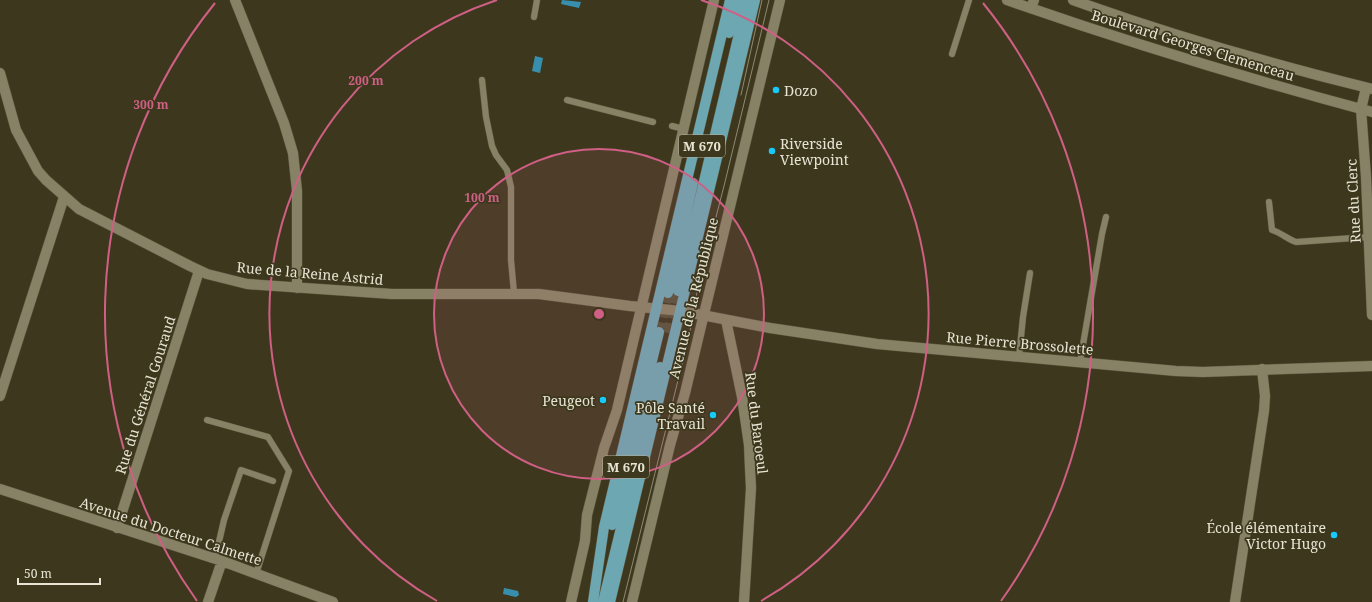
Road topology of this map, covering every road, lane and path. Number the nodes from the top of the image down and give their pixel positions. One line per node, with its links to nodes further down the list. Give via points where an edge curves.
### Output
1 (235, 0): 31 (street, via 294,153 297,191)
2 (538, 0): 13 (lane)
3 (714, 0): 23 (street)
4 (730, 0): 34 (main road)
5 (737, 0): 6 (main road, Avenue de la République / M 670, via 673,292)
6 (747, 0)
7 (755, 0): 36 (main road)
8 (780, 0): 38 (street, Avenue de la République)
9 (969, 0): 14 (lane)
10 (1007, 0): 12 (street, Boulevard Georges Clemenceau)
11 (1072, 0): 17 (street, Boulevard Georges Clemenceau, via 1193,39)
12 (1032, 4): 19 (street, Boulevard Georges Clemenceau, via 1146,46)
13 (534, 16)
14 (952, 54)
15 (0, 73): 24 (street, Rue de la Reine Astrid, via 16,130 38,171)
16 (482, 80): 32 (lane, via 492,146 507,170 510,187)
17 (1369, 88): 19 (street, Rue du Clerc)
18 (566, 100): 21 (lane)
19 (1361, 109): 20 (street, Boulevard Georges Clemenceau); 25 (street, Rue du Clerc)
20 (1372, 112)
21 (653, 122)
22 (672, 126): 23 (lane)
23 (684, 129): 33 (street)
24 (64, 197): 29 (street, Rue de la Reine Astrid, via 85,213); 44 (street)
25 (1369, 198): 28 (street, Rue du Clerc)
26 (1269, 202): 28 (lane, via 1272,230 1296,242)
27 (1106, 217): 41 (lane)
28 (1368, 237): 37 (street, Rue du Clerc)
29 (199, 270): 31 (street, Rue de la Reine Astrid, via 246,284); 48 (street, Rue du Général Gouraud)
30 (1030, 273): 40 (lane)
31 (297, 288): 32 (street, Rue de la Reine Astrid, via 406,294)
32 (514, 294): 33 (street, Rue de la Reine Astrid, via 551,295)
33 (641, 308): 34 (street, Rue de la Reine Astrid); 53 (street, via 617,410 604,448 587,516 585,541)
34 (656, 309): 35 (street, Rue de la Reine Astrid); 54 (main road, via 604,527)
35 (668, 310): 36 (street, Rue Pierre Brossolette)
36 (681, 311): 38 (street, Rue Pierre Brossolette); 56 (main road)
37 (1372, 314)
38 (703, 315): 39 (street, Rue Pierre Brossolette); 57 (street, Avenue de la République)
39 (726, 320): 40 (street, Rue Pierre Brossolette, via 877,344); 58 (street, Rue du Baroeul, via 749,445 751,488)
40 (1019, 357): 41 (street, Rue Pierre Brossolette)
41 (1080, 362): 43 (street, Rue Pierre Brossolette, via 1176,371)
42 (1372, 366): 43 (street, Rue Pierre Brossolette)
43 (1262, 369): 59 (street, via 1264,415)
44 (0, 396)
45 (207, 420): 50 (lane, via 268,437 289,470)
46 (273, 481): 49 (lane, via 241,470 224,520)
47 (0, 489): 48 (street, Avenue du Docteur Calmette)
48 (117, 528): 49 (street, Avenue du Docteur Calmette)
49 (218, 560): 50 (street, Avenue du Docteur Calmette); 51 (street)
50 (256, 574): 52 (street, Avenue du Docteur Calmette)
51 (208, 602)
52 (333, 602)
53 (571, 602)
54 (593, 602): 55 (main road, Avenue de la République / M 670, via 663,333)
55 (603, 602)
56 (610, 602)
57 (632, 602)
58 (744, 602)
59 (1235, 602)

